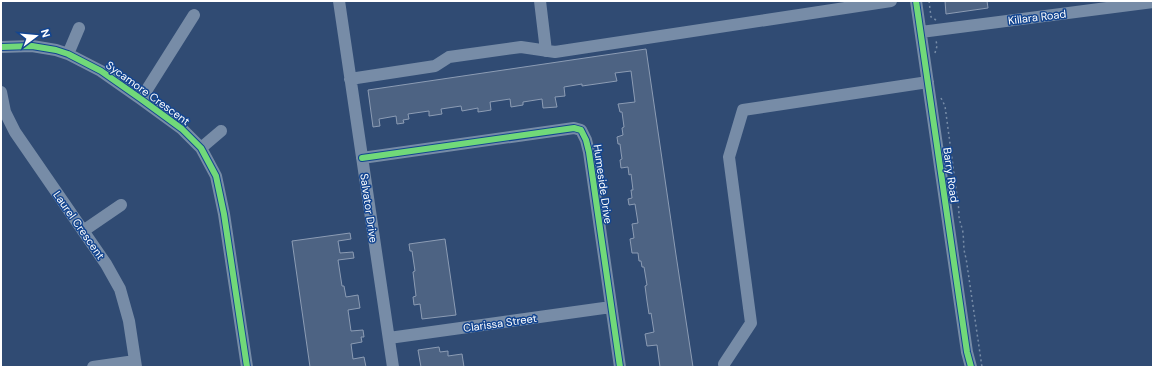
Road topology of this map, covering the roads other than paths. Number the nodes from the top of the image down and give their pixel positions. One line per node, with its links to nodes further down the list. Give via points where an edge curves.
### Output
1 (339, 1): 12 (street, Salvator Drive)
2 (540, 1): 10 (street)
3 (891, 1): 10 (street, via 554,52)
4 (916, 1): 8 (street, Barry Road)
5 (1153, 2): 8 (street, Killara Road)
6 (194, 15): 15 (street)
7 (79, 28): 11 (street)
8 (921, 32): 13 (street, Barry Road)
9 (1, 47): 11 (street, Sycamore Crescent, via 32,46)
10 (546, 51): 12 (street, via 521,47 449,57 435,66)
11 (68, 54): 15 (street, Sycamore Crescent, via 101,71)
12 (350, 80): 18 (street, Salvator Drive)
13 (928, 82): 23 (street, Barry Road); 25 (street, via 743,110 729,157 751,323)
14 (1, 92): 20 (street, Laurel Crescent, via 5,112 14,132)
15 (141, 99): 17 (street, Sycamore Crescent, via 182,129)
16 (221, 131): 17 (street)
17 (201, 148): 27 (street, Sycamore Crescent, via 216,176 224,214)
18 (362, 158): 21 (street, Humeside Drive, via 574,128 581,130 589,152); 22 (street, Salvator Drive)
19 (121, 205): 20 (street)
20 (83, 231): 24 (street, Laurel Crescent, via 120,289 129,321)
21 (611, 307): 22 (street, Clarissa Street); 29 (street, Humeside Drive)
22 (389, 338): 28 (street, Salvator Drive)
23 (967, 352): 30 (street, Barry Road); 31 (street, Barry Road)
24 (136, 364): 26 (street)
25 (724, 364)
26 (93, 367)
27 (246, 367)
28 (393, 367)
29 (620, 367)
30 (966, 367)
31 (971, 367)

